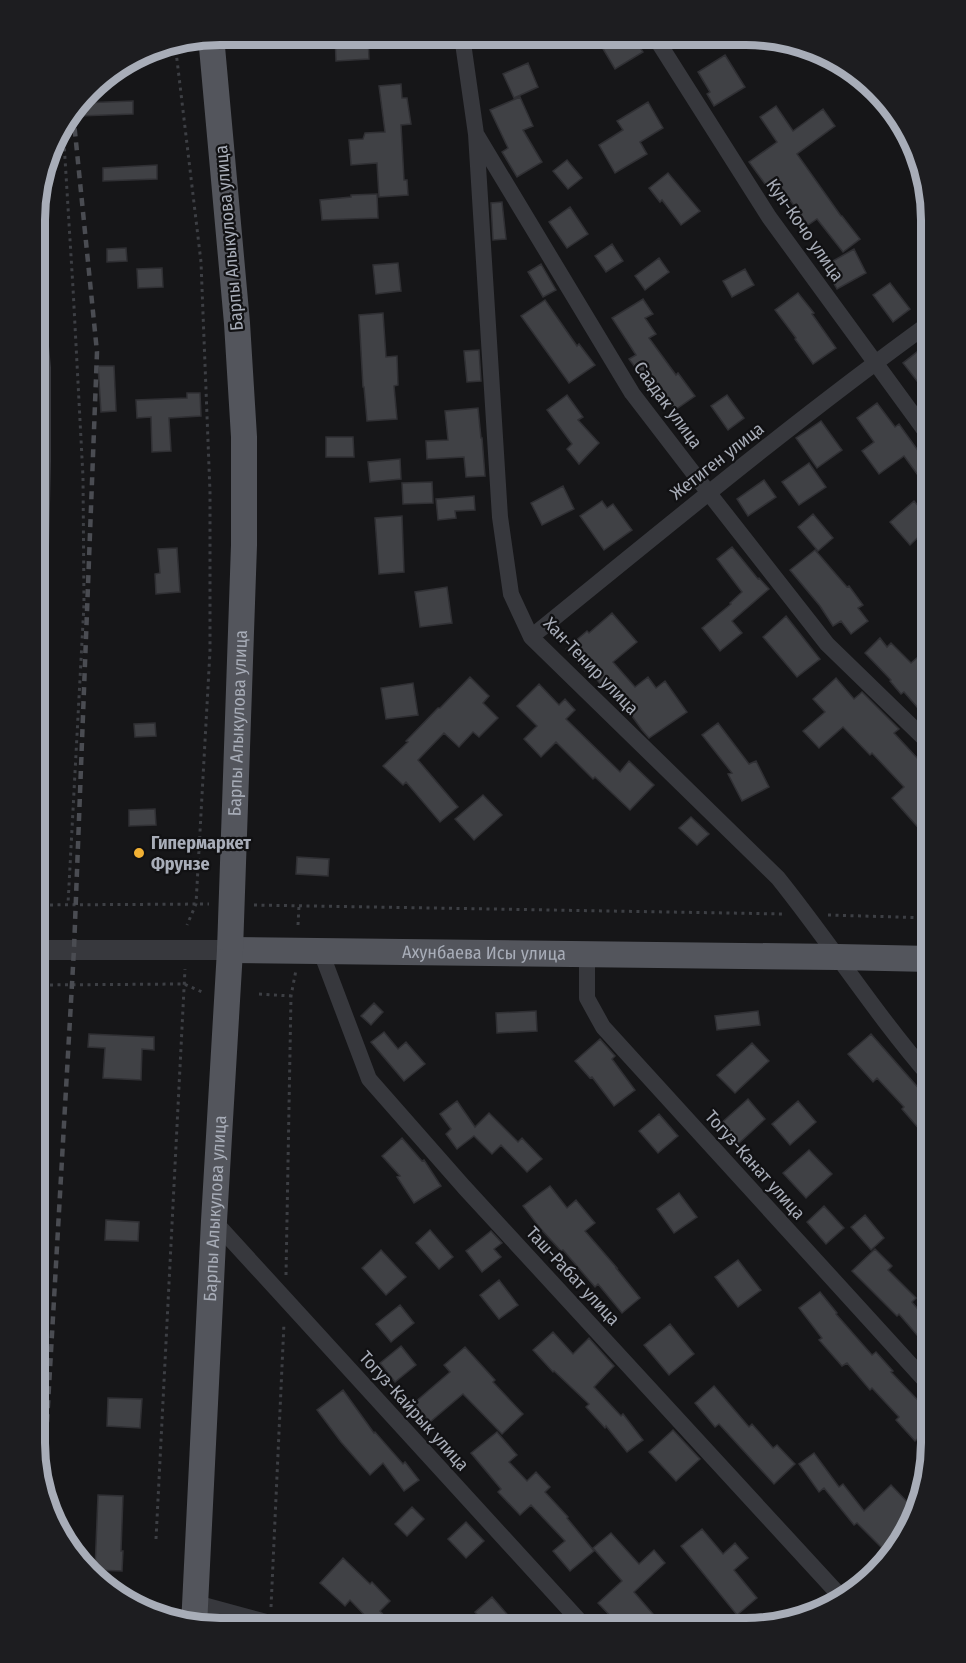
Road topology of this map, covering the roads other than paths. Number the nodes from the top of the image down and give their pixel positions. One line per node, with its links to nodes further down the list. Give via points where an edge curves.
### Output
1 (212, 45): 12 (main road, Барпы Алыкулова улица, via 244,437 242,656)
2 (463, 45): 4 (street, Саадак улица)
3 (660, 45): 6 (street, Кун-Кочо улица, via 769,217)
4 (476, 134): 8 (street, Саадак улица, via 632,393); 9 (street, Хан-Тенир улица, via 500,517 511,594)
5 (921, 330): 6 (street, Жетиген улица)
6 (875, 362): 7 (street, Кун-Кочо улица); 8 (street, Жетиген улица)
7 (921, 425)
8 (708, 492): 9 (street, Жетиген улица); 10 (street, Саадак улица, via 827,644)
9 (531, 637): 15 (street, Хан-Тенир улица, via 778,878)
10 (921, 735)
11 (45, 950): 12 (street, Ахунбаева Исы улица)
12 (230, 950): 13 (main road, Ахунбаева Исы улица); 18 (main road, Барпы Алыкулова улица)
13 (321, 952): 14 (main road, Ахунбаева Исы улица); 20 (street, Таш-Рабат улица, via 369,1079)
14 (587, 954): 15 (main road, Ахунбаева Исы улица); 19 (street, Тогуз-Канат улица, via 587,998 603,1027)
15 (838, 957): 16 (main road, Ахунбаева Исы улица); 17 (street, Хан-Тенир улица)
16 (921, 959)
17 (921, 1067)
18 (214, 1221): 21 (main road, Барпы Алыкулова улица); 23 (street, Тогуз-Кайрык улица)
19 (921, 1376)
20 (837, 1592)
21 (195, 1615): 22 (street)
22 (223, 1618)
23 (577, 1618)

